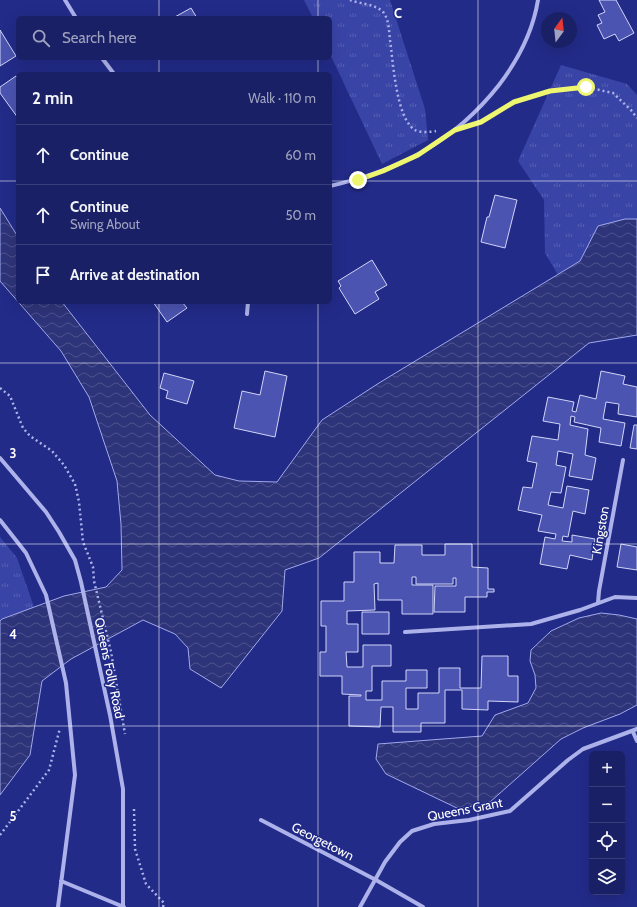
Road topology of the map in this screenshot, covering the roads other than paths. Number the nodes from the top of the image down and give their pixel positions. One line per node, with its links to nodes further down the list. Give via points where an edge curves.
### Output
1 (65, 0): 3 (street)
2 (538, 0): 6 (street, via 522,50 485,102 463,124 418,155 358,180)
3 (75, 16)
4 (104, 60): 5 (street)
5 (112, 72)
6 (332, 186)
7 (248, 304): 8 (street)
8 (247, 314)
9 (0, 458): 21 (street, Queens Folly Road, via 46,512 75,560 110,715 123,789)
10 (623, 460): 13 (street, Kingston)
11 (0, 520): 19 (street, via 26,553 46,595 66,683 75,775)
12 (637, 598): 13 (street, via 615,597)
13 (598, 603): 14 (street, via 531,624)
14 (405, 632)
15 (635, 731): 16 (street); 18 (street, Queens Grant, via 583,749 510,811 434,824 412,831 385,862)
16 (637, 742)
17 (260, 820): 18 (street, Georgetown)
18 (376, 880): 22 (street, Queens Grant); 23 (street, Georgetown)
19 (61, 881): 20 (street); 21 (street, Queens Folly Road)
20 (58, 907)
21 (124, 907)
22 (360, 907)
23 (423, 907)

